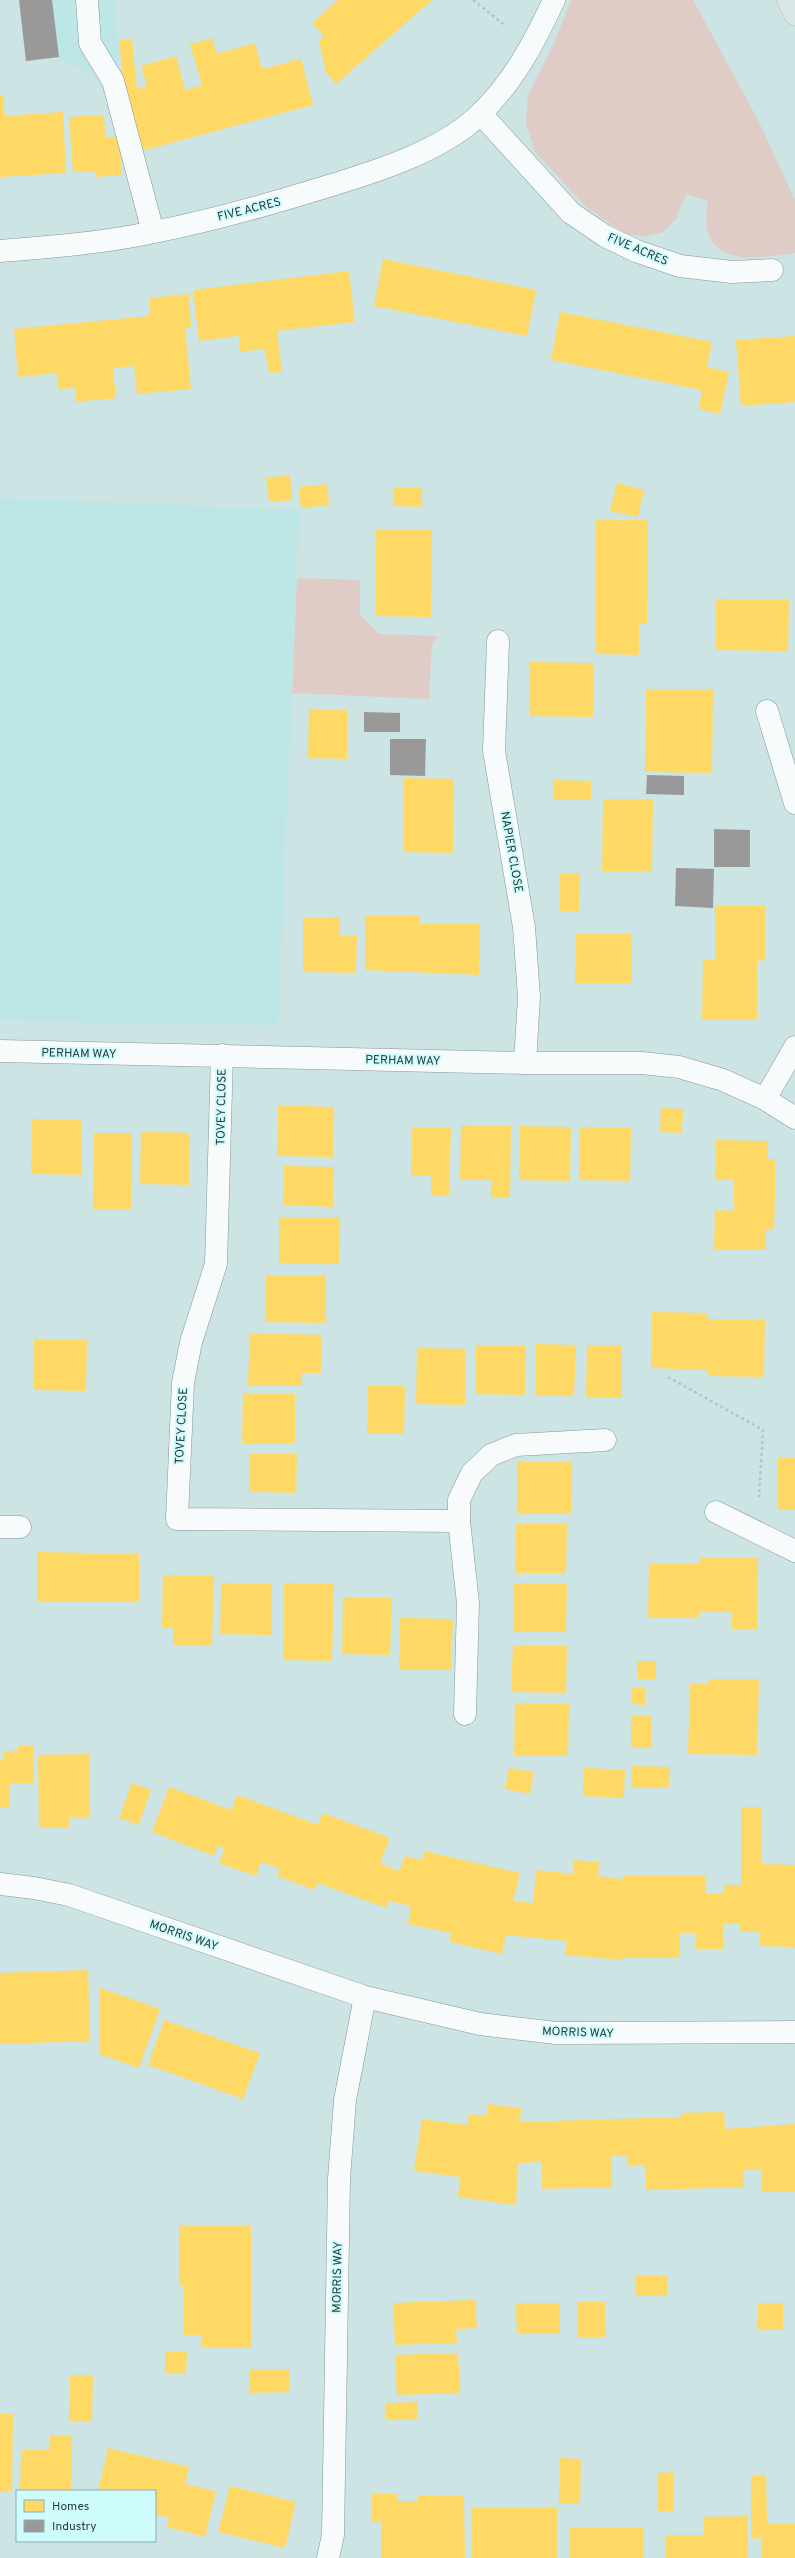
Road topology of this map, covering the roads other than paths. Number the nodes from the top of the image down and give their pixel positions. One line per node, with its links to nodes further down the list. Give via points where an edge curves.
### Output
1 (87, 0): 6 (street, via 90,43 112,81)
2 (554, 0): 5 (street, FIVE ACRES, via 532,48)
3 (788, 0): 4 (main road)
4 (795, 14)
5 (481, 114): 6 (street, FIVE ACRES, via 438,145 364,176 271,204); 8 (street, FIVE ACRES, via 570,213 605,236 636,251 680,266 732,272)
6 (153, 232): 7 (street, FIVE ACRES, via 74,245)
7 (0, 251)
8 (772, 270)
9 (498, 641): 16 (street, NAPIER CLOSE, via 494,751 524,927 529,997)
10 (767, 711): 11 (street)
11 (790, 768): 12 (street)
12 (795, 803)
13 (795, 1047): 17 (street)
14 (0, 1052): 15 (street, PERHAM WAY)
15 (222, 1055): 16 (street, PERHAM WAY); 21 (street, TOVEY CLOSE, via 216,1264 191,1342 183,1384 177,1519)
16 (525, 1063): 17 (street, PERHAM WAY, via 642,1063 679,1067 723,1080)
17 (765, 1099): 18 (street, PERHAM WAY)
18 (795, 1118)
19 (605, 1440): 21 (street, via 516,1446 491,1455 472,1473 459,1500)
20 (716, 1512): 22 (street)
21 (459, 1521): 23 (street, via 468,1603)
22 (795, 1551)
23 (465, 1714)
24 (0, 1884): 25 (street, MORRIS WAY, via 69,1895)
25 (365, 1997): 26 (street, MORRIS WAY, via 480,2024 556,2033); 27 (street, MORRIS WAY, via 345,2100 339,2179 333,2536)
26 (795, 2032)
27 (328, 2558)

